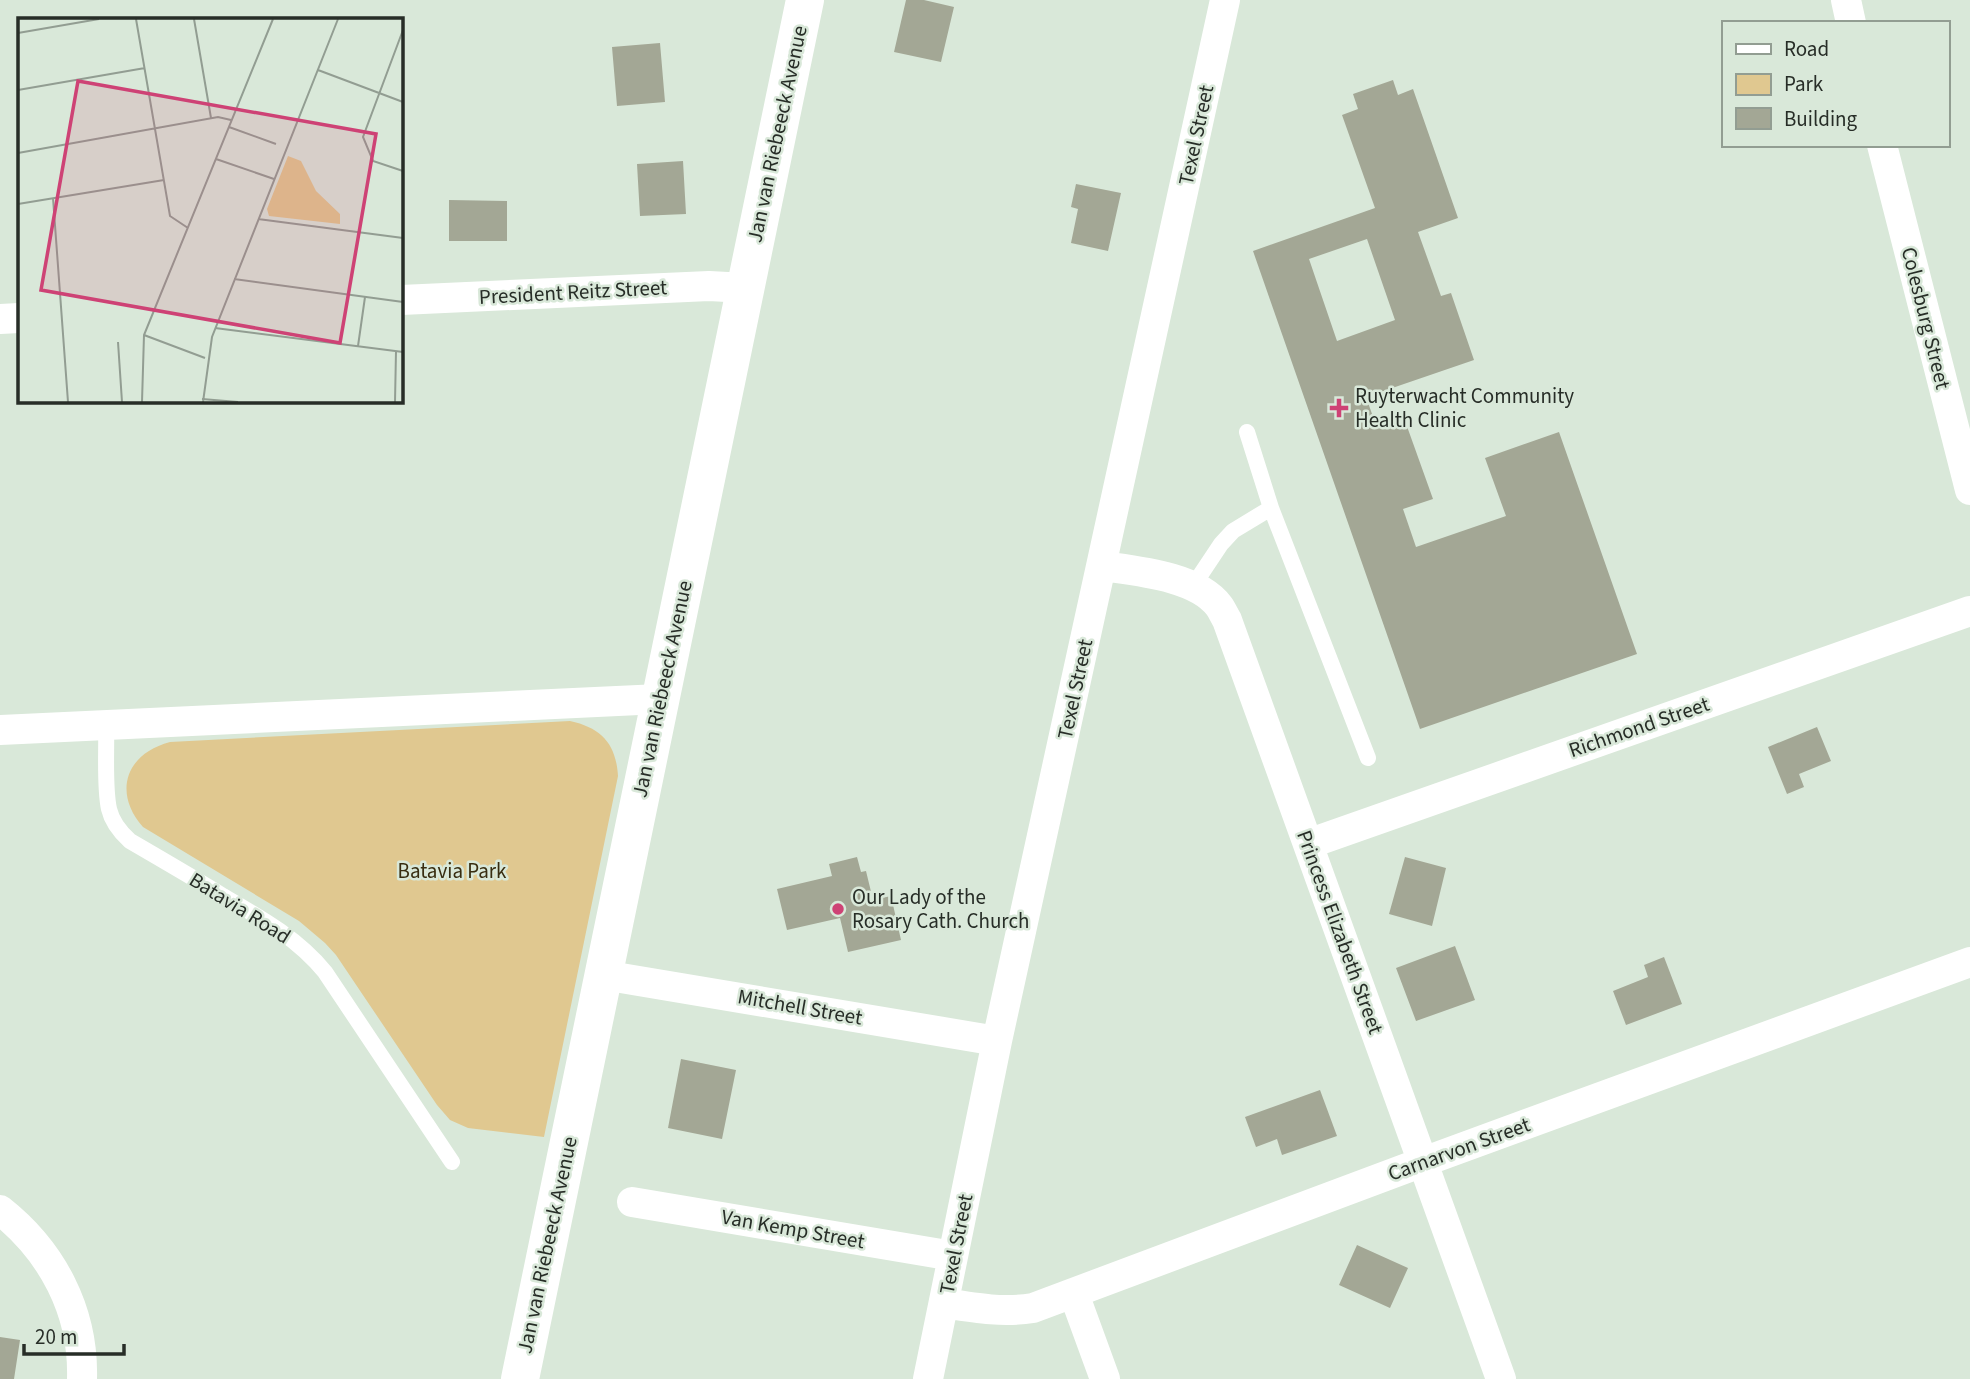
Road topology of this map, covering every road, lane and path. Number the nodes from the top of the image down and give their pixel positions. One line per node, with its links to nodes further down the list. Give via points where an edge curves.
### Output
1 (805, 0): 6 (street, Jan van Riebeeck Avenue)
2 (1225, 0): 13 (street, Texel Street)
3 (1846, 0): 4 (street)
4 (1851, 21)
5 (1883, 147): 11 (street, Colesburg Street)
6 (746, 288): 7 (street, President Reitz Street); 16 (street, Jan van Riebeeck Avenue)
7 (402, 300)
8 (18, 318): 9 (street)
9 (0, 319)
10 (1247, 432): 12 (lane)
11 (1970, 490)
12 (1271, 508): 14 (lane, via 1233,531); 19 (lane)
13 (1102, 566): 14 (street, Princess Elizabeth Street); 23 (street, Texel Street)
14 (1193, 586): 20 (street, Princess Elizabeth Street, via 1218,604 1227,620)
15 (1970, 611): 20 (street, Richmond Street)
16 (660, 699): 17 (street); 22 (street, Jan van Riebeeck Avenue)
17 (106, 725): 18 (street); 24 (lane, Batavia Road, via 109,810 121,833 302,946 326,972)
18 (0, 730)
19 (1368, 758)
20 (1308, 844): 25 (street, Princess Elizabeth Street)
21 (1970, 962): 25 (street, Carnarvon Street)
22 (603, 975): 23 (street, Mitchell Street); 32 (street, Jan van Riebeeck Avenue)
23 (997, 1041): 28 (street, Texel Street)
24 (452, 1162)
25 (1423, 1162): 29 (street, Carnarvon Street); 35 (street, Princess Elizabeth Street)
26 (632, 1202): 28 (street, Van Kemp Street)
27 (0, 1210): 31 (street, via 37,1244 66,1293 76,1320)
28 (953, 1256): 30 (street, Texel Street)
29 (1074, 1294): 30 (street, Carnarvon Street, via 1012,1311); 34 (street)
30 (944, 1303): 33 (street, Texel Street)
31 (82, 1379)
32 (520, 1379)
33 (928, 1379)
34 (1105, 1379)
35 (1501, 1379)

